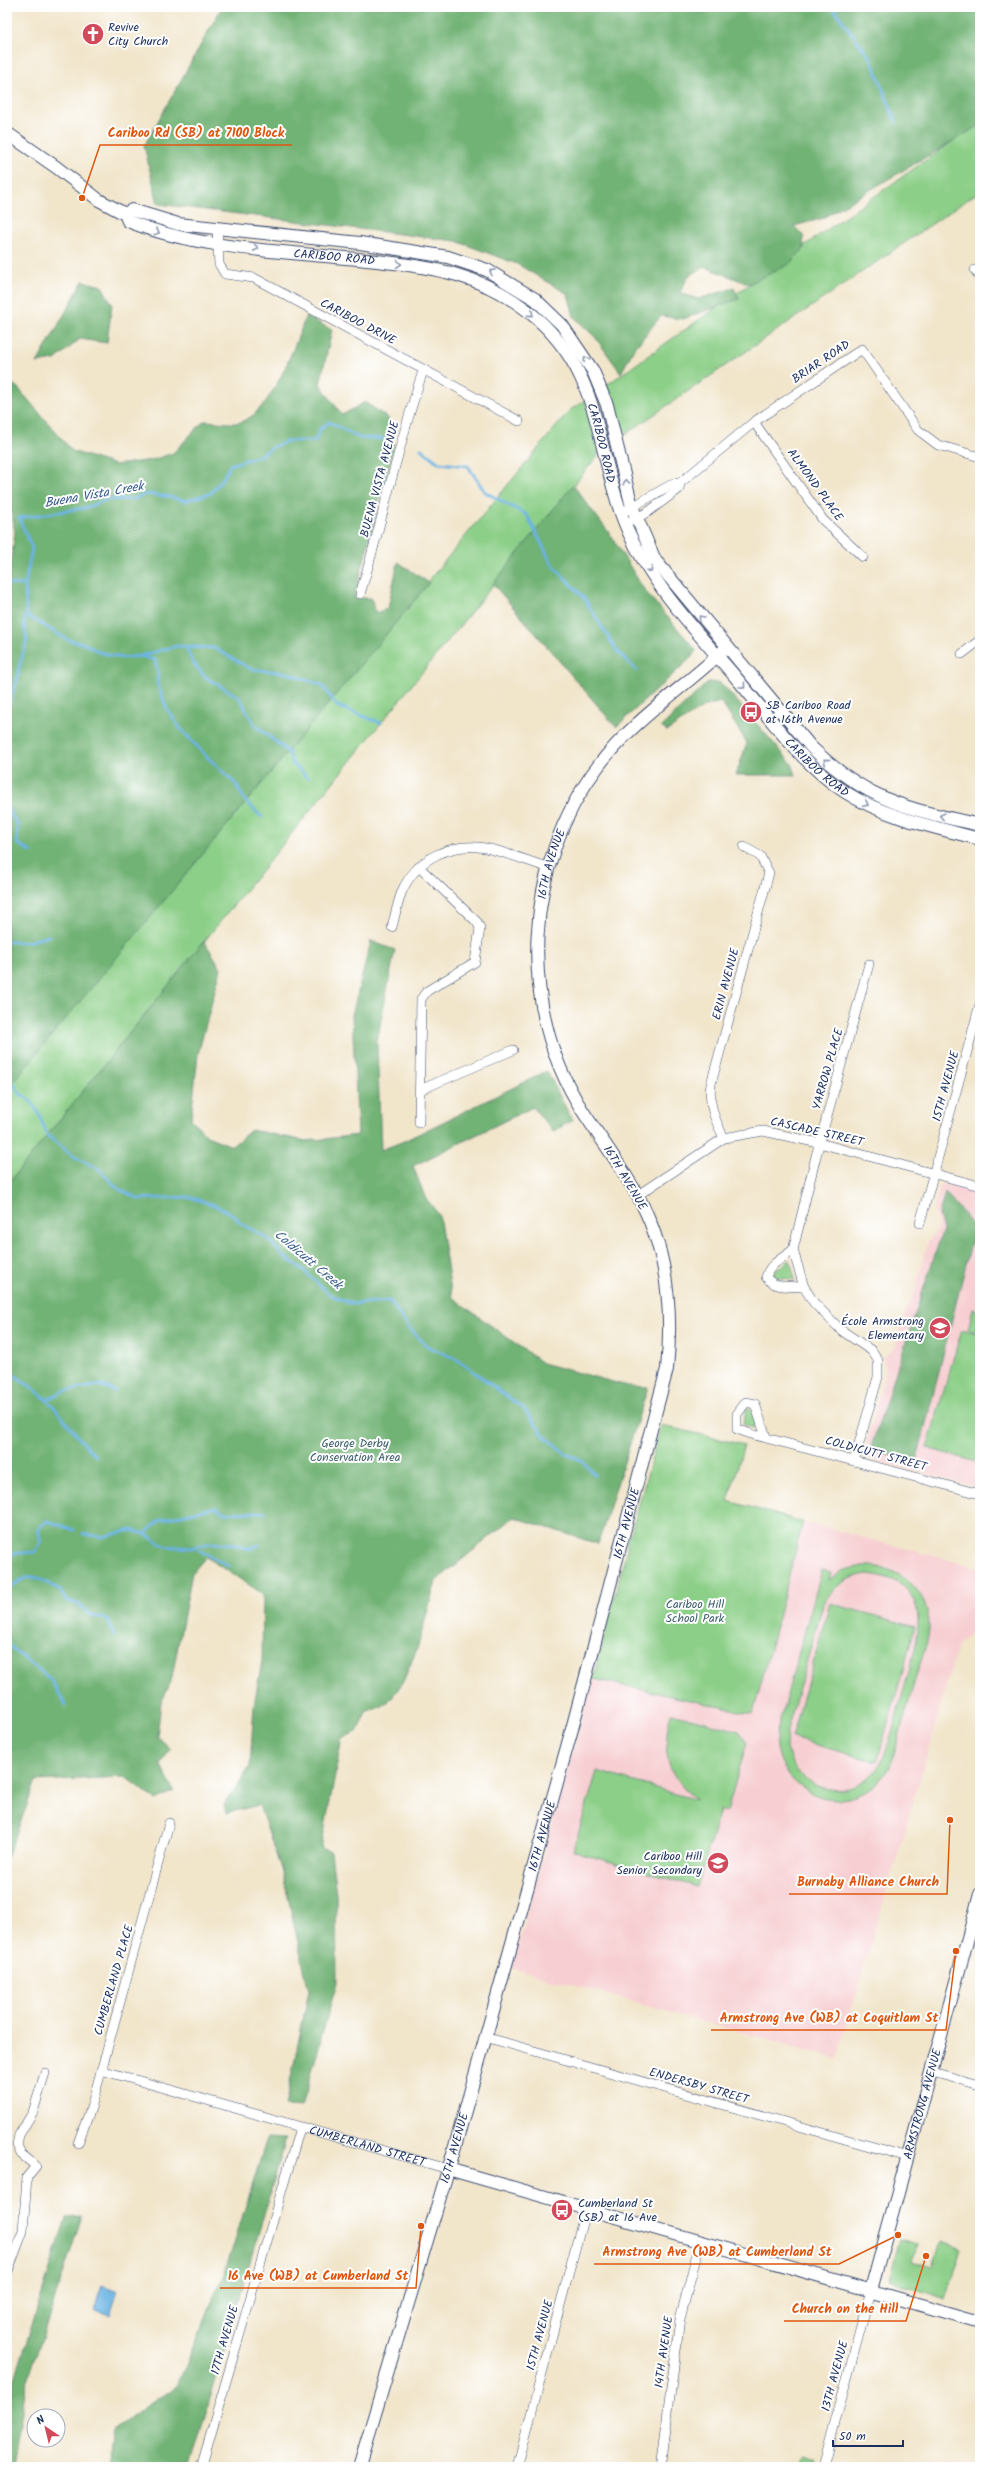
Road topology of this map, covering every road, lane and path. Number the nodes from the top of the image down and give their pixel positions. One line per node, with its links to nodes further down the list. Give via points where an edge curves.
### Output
1 (7, 133): 2 (street, CARIBOO ROAD, via 99,200)
2 (125, 214): 3 (street, CARIBOO ROAD, via 132,210 178,224); 4 (street, CARIBOO ROAD, one-way to 4, via 128,221 156,233)
3 (217, 228): 4 (street, CARIBOO DRIVE); 9 (street, CARIBOO ROAD, one-way to 3, via 607,405 593,371 562,325 521,289 487,270 448,257 360,243)
4 (217, 243): 5 (street, CARIBOO DRIVE, via 219,264 225,274 254,278); 10 (street, CARIBOO ROAD, one-way to 10, via 428,267 473,279 515,301 554,338 582,379 596,416)
5 (423, 371): 6 (street, CARIBOO DRIVE); 12 (street, BUENA VISTA AVENUE)
6 (519, 421)
7 (754, 422): 8 (street, BRIAR ROAD, via 862,349 918,430 938,445); 9 (street, BRIAR ROAD, via 680,483 679,489); 11 (street, ALMOND PLACE, via 824,520)
8 (980, 457)
9 (635, 512): 10 (street, BRIAR ROAD); 14 (street, CARIBOO ROAD, one-way to 9, via 659,565 644,539)
10 (623, 518): 14 (street, CARIBOO ROAD, one-way to 14, via 638,552 664,591)
11 (863, 556)
12 (360, 594)
13 (980, 640): 15 (street)
14 (722, 652): 16 (street, CARIBOO ROAD, one-way to 14, via 908,809 855,783 811,747); 17 (street, CARIBOO ROAD, one-way to 17, via 813,767 843,791 879,810 901,818); 20 (street, 16TH AVENUE, via 627,734 599,764 569,813)
15 (962, 654)
16 (980, 825)
17 (980, 839)
18 (744, 847): 27 (street, ERIN AVENUE, via 760,856 769,873 711,1084 712,1111)
19 (419, 867): 20 (street, via 440,852 463,846 487,848); 21 (street, via 402,893); 25 (street, via 480,928 476,962 427,991 421,999)
20 (547, 867): 31 (street, 16TH AVENUE, via 537,951 540,993 547,1028 558,1062 574,1096)
21 (392, 927)
22 (869, 964): 28 (street, YARROW PLACE)
23 (980, 1004): 29 (street, 15TH AVENUE)
24 (513, 1050): 25 (street)
25 (420, 1090): 26 (street)
26 (419, 1122)
27 (724, 1138): 28 (street, CASCADE STREET, via 763,1131); 31 (street, CASCADE STREET)
28 (819, 1143): 29 (street, CASCADE STREET); 33 (street, YARROW PLACE)
29 (934, 1174): 30 (street, CASCADE STREET); 32 (street, 15TH AVENUE)
30 (980, 1186)
31 (638, 1195): 40 (street, 16TH AVENUE, via 654,1233 664,1269 670,1324 667,1369 572,1729)
32 (920, 1224)
33 (793, 1250): 34 (street); 34 (street, via 773,1265 766,1277 778,1285)
34 (804, 1287): 36 (street, via 826,1316 841,1330 872,1351 878,1360 878,1377)
35 (766, 1437): 36 (street, COLDICUTT STREET)
36 (854, 1461): 37 (street, COLDICUTT STREET)
37 (980, 1494)
38 (169, 1823): 41 (street, CUMBERLAND PLACE)
39 (980, 1895): 42 (street, ARMSTRONG AVENUE)
40 (485, 2037): 47 (street, ENDERSBY STREET); 48 (street, 16TH AVENUE)
41 (101, 2070): 45 (street, CUMBERLAND STREET); 46 (street, CUMBERLAND PLACE)
42 (932, 2072): 44 (street); 47 (street, ARMSTRONG AVENUE)
43 (45, 2073): 51 (street, via 33,2112 19,2135 17,2145 22,2154 36,2166 27,2177 23,2230)
44 (980, 2085)
45 (300, 2128): 48 (street, CUMBERLAND STREET); 55 (street, 17TH AVENUE)
46 (78, 2143)
47 (908, 2157): 53 (street, ARMSTRONG AVENUE)
48 (448, 2169): 49 (street, CUMBERLAND STREET); 56 (street, 16TH AVENUE)
49 (586, 2208): 50 (street, CUMBERLAND STREET); 57 (street, 15TH AVENUE)
50 (700, 2242): 53 (street, CUMBERLAND STREET); 58 (street, 14TH AVENUE, via 680,2319)
51 (8, 2264): 52 (street)
52 (7, 2274)
53 (871, 2290): 54 (street, CUMBERLAND STREET); 59 (street, 13TH AVENUE)
54 (980, 2322)
55 (202, 2466)
56 (359, 2467)
57 (517, 2467)
58 (661, 2467)
59 (823, 2467)

